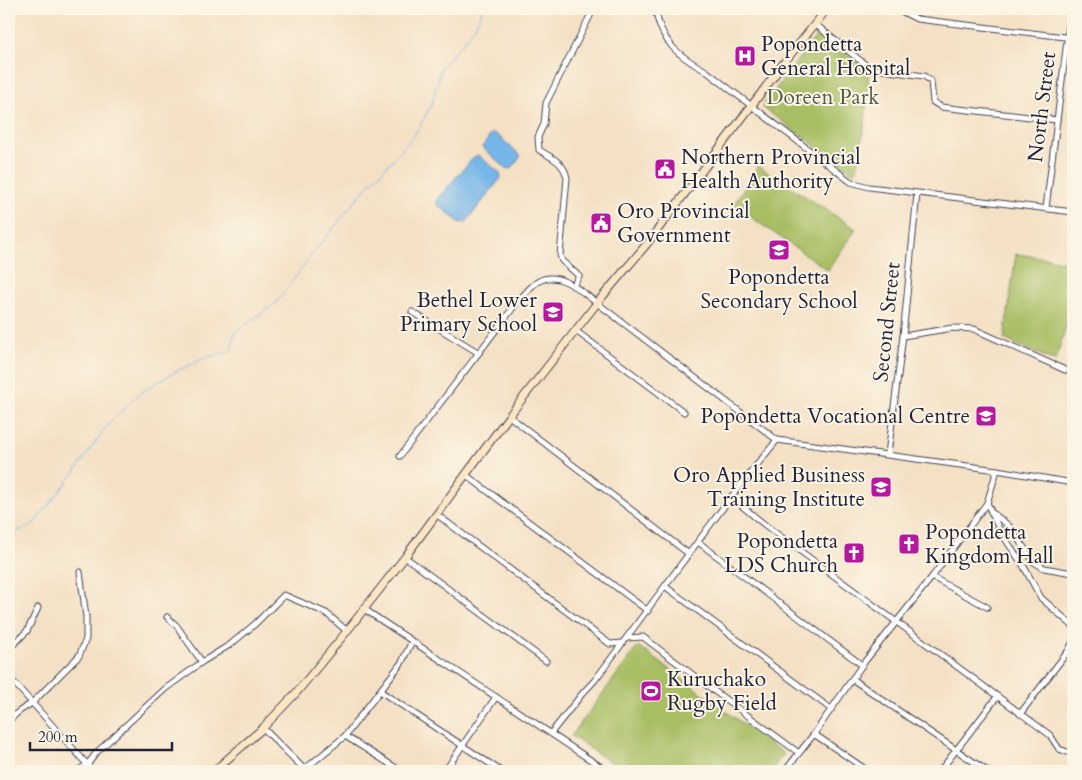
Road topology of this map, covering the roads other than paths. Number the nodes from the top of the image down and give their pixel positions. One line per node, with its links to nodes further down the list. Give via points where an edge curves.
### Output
1 (655, 9): 9 (street, via 660,29 671,45 688,61)
2 (827, 9): 6 (main road)
3 (897, 9): 7 (street, via 917,19)
4 (1071, 9): 7 (street, North Street)
5 (592, 12): 14 (street, via 546,103 544,124 538,137 539,150 565,169 567,178 560,255 562,261 579,276)
6 (815, 24): 9 (main road); 10 (street, via 867,66 924,76 931,81 933,102 941,107)
7 (1067, 37): 8 (street); 10 (street, North Street)
8 (1073, 38)
9 (752, 105): 11 (street, via 851,182); 15 (main road)
10 (1057, 120): 12 (street, North Street)
11 (917, 194): 12 (street); 18 (street, Second Street)
12 (1046, 208): 13 (street)
13 (1073, 212)
14 (573, 286): 15 (street); 19 (street, via 554,277 538,281)
15 (598, 303): 17 (main road); 23 (street)
16 (412, 312): 19 (street)
17 (576, 330): 21 (street); 22 (main road)
18 (903, 336): 20 (street, via 954,328 974,330); 24 (street, Second Street)
19 (478, 353): 25 (street)
20 (1065, 370)
21 (684, 412)
22 (508, 416): 27 (main road); 34 (street)
23 (777, 440): 24 (street); 29 (street)
24 (888, 454): 26 (street)
25 (400, 456)
26 (996, 470): 28 (street); 30 (street)
27 (466, 475): 32 (main road); 43 (street)
28 (1073, 482)
29 (732, 497): 33 (street); 46 (street, via 765,526)
30 (987, 503): 31 (street); 38 (street)
31 (992, 512): 37 (street, via 1009,526 1034,562 1044,568); 47 (street, via 1041,598)
32 (436, 514): 35 (main road); 53 (street)
33 (698, 542): 34 (street); 58 (street)
34 (689, 554): 39 (street)
35 (405, 557): 42 (main road); 56 (street)
36 (80, 572): 64 (street, via 86,639 79,656)
37 (1073, 573)
38 (932, 577): 40 (street); 46 (street)
39 (666, 587): 43 (street); 65 (street)
40 (987, 607)
41 (38, 608): 54 (street, via 27,631)
42 (364, 609): 48 (main road); 52 (street)
43 (648, 611): 45 (street)
44 (167, 617): 57 (street)
45 (640, 621): 49 (street); 50 (street)
46 (895, 622): 58 (street); 63 (street)
47 (1073, 626)
48 (347, 631): 57 (street, via 326,613 284,595 231,644); 68 (main road)
49 (643, 636): 50 (street); 74 (street)
50 (625, 640): 53 (street); 55 (street)
51 (1073, 641): 66 (street)
52 (412, 642): 61 (street, via 402,662); 62 (street)
53 (610, 644): 55 (street)
54 (9, 649)
55 (614, 656): 69 (street)
56 (546, 661)
57 (202, 662): 77 (street, via 165,689 97,752)
58 (862, 665): 60 (street)
59 (9, 677): 64 (street)
60 (852, 679): 65 (street); 73 (street)
61 (380, 691): 71 (street); 72 (street)
62 (496, 697): 69 (street); 72 (street)
63 (997, 697): 66 (street); 73 (street)
64 (32, 703): 67 (street); 77 (street)
65 (831, 709): 70 (street)
66 (1020, 714): 75 (street, via 1050,735 1058,749)
67 (9, 721)
68 (263, 728): 76 (main road); 78 (street)
69 (551, 733): 86 (street)
70 (814, 734): 74 (street); 88 (street)
71 (345, 736): 78 (street); 83 (street)
72 (462, 746): 84 (street); 85 (street)
73 (956, 750): 89 (street); 90 (street)
74 (799, 753): 87 (street)
75 (1073, 754)
76 (222, 764): 81 (main road); 82 (street)
77 (87, 766): 79 (street); 80 (street)
78 (306, 770)
79 (77, 771)
80 (93, 771)
81 (214, 771)
82 (226, 771)
83 (401, 771)
84 (445, 771)
85 (501, 771)
86 (607, 771)
87 (785, 771)
88 (868, 771)
89 (940, 771)
90 (988, 771)

